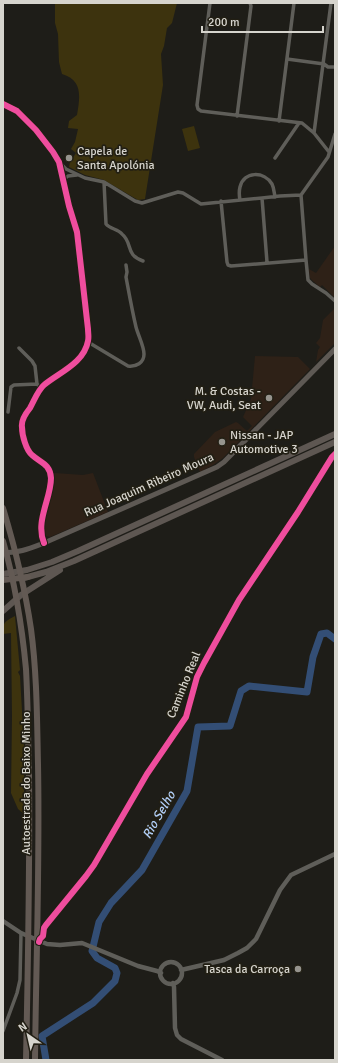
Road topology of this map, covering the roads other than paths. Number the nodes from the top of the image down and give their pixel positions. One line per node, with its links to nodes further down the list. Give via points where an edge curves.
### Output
1 (210, 3): 9 (street, via 197,105 201,111)
2 (250, 3): 9 (street)
3 (294, 3): 5 (street)
4 (331, 3): 6 (street)
5 (287, 59): 6 (street); 10 (street)
6 (324, 64): 7 (street); 12 (street)
7 (335, 67)
8 (3, 104): 16 (street, via 20,113 49,146)
9 (237, 116): 10 (street)
10 (279, 121): 11 (street)
11 (298, 123): 12 (street, via 302,123); 15 (street)
12 (314, 133): 14 (street)
13 (335, 134): 14 (street)
14 (329, 152): 21 (street)
15 (275, 158)
16 (59, 162): 17 (street); 18 (street, via 66,169)
17 (62, 172): 18 (street); 19 (street)
18 (79, 175): 19 (street, via 68,176); 20 (street)
19 (63, 180): 31 (street, via 77,232)
20 (104, 182): 25 (street, via 142,203 178,192 201,204); 27 (street, via 106,224 122,233 132,254)
21 (301, 195): 22 (street); 26 (street)
22 (274, 196): 23 (street); 24 (street, via 274,188 268,180 256,174 246,178 241,184)
23 (262, 198): 24 (street); 28 (street)
24 (240, 200): 25 (street)
25 (221, 201): 28 (street, via 228,265)
26 (306, 260): 28 (street); 30 (street, via 308,280)
27 (143, 262)
28 (267, 262)
29 (126, 265): 31 (street, via 136,327 144,353 141,361 138,365 128,366)
30 (335, 301)
31 (88, 342): 35 (street, via 73,365)
32 (19, 348): 34 (street, via 35,366)
33 (335, 349): 41 (main road, Rua Joaquim Ribeiro Moura, via 224,462)
34 (37, 384): 35 (street); 36 (street, via 11,387)
35 (41, 388): 41 (street, via 27,412 22,427 30,453 48,467 50,473 51,482 41,531)
36 (8, 412)
37 (335, 434): 44 (highway)
38 (335, 442): 43 (highway)
39 (3, 508): 56 (highway, Autoestrada do Baixo Minho, via 21,575 35,668 38,803)
40 (3, 541): 55 (highway, Autoestrada do Baixo Minho, via 17,599 26,669 29,803)
41 (46, 542): 42 (main road, Rua Joaquim Ribeiro Moura, via 26,550)
42 (3, 552)
43 (74, 561): 44 (highway, via 52,570); 47 (highway, via 28,590)
44 (28, 574): 45 (highway); 46 (highway)
45 (3, 576)
46 (3, 581)
47 (3, 611)
48 (335, 854): 51 (street, via 291,875 280,890 256,939 247,948 224,960)
49 (3, 921): 50 (street)
50 (21, 933): 52 (street, via 47,944 87,944); 54 (street, via 20,980)
51 (182, 970): 52 (street, via 176,963 170,962 162,967); 53 (street, via 179,980)
52 (161, 973): 53 (street, via 166,982)
53 (173, 983): 57 (street, via 177,1035)
54 (3, 1031)
55 (26, 1060)
56 (35, 1060)
57 (222, 1060)

